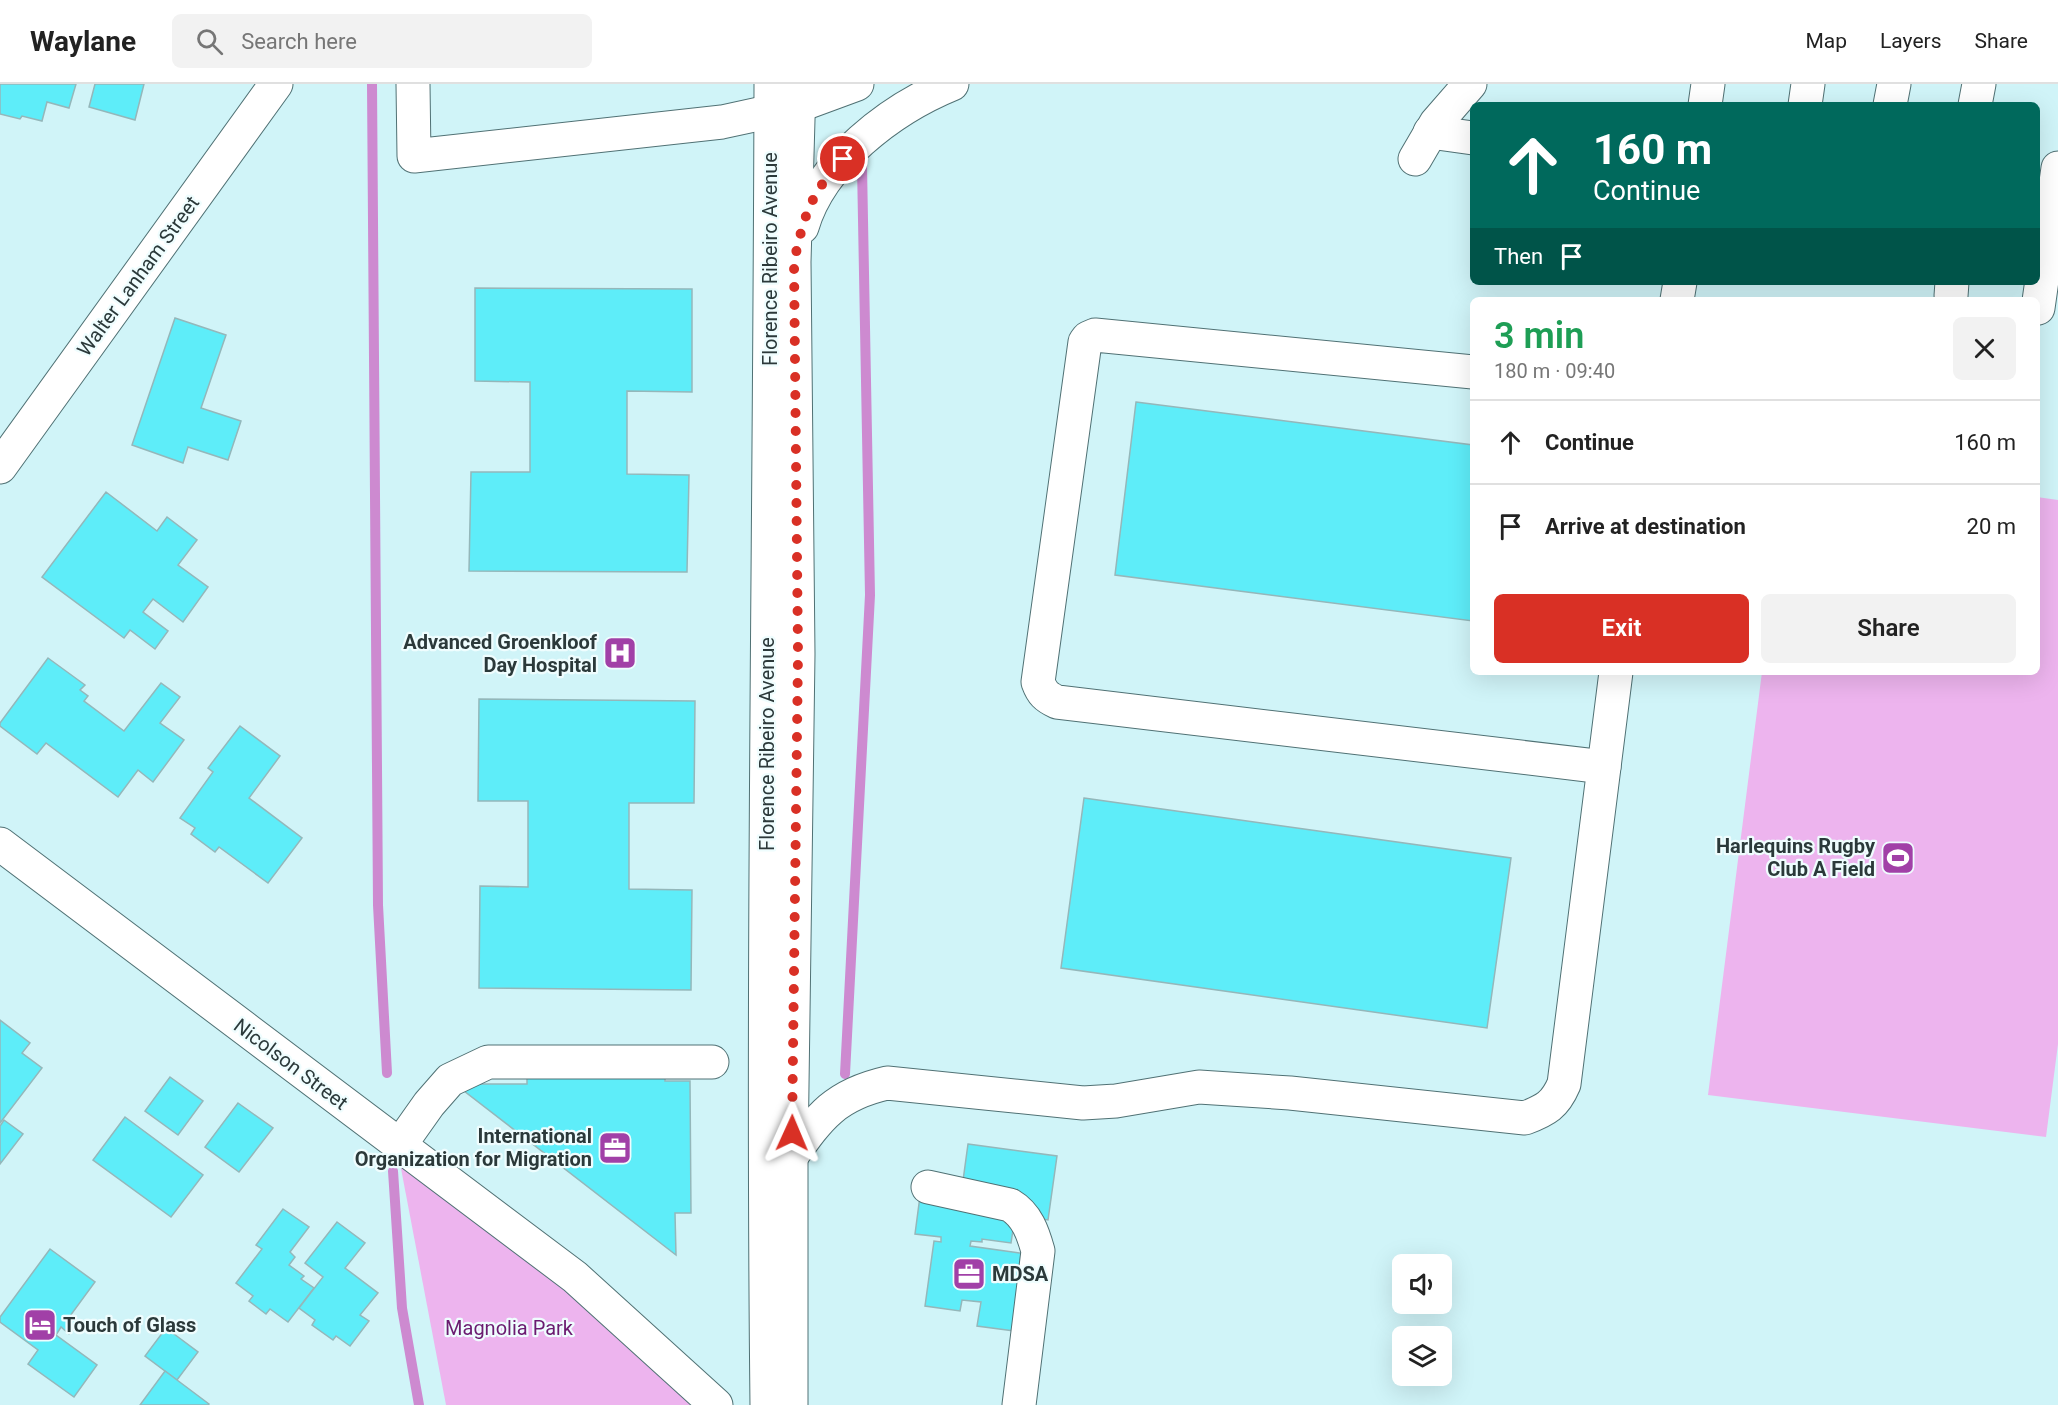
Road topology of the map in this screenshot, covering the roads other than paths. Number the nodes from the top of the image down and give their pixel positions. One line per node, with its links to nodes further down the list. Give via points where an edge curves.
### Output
1 (276, 84): 20 (main road, Walter Lanham Street)
2 (413, 84): 10 (main road, via 414,156 722,122)
3 (857, 84): 10 (main road)
4 (952, 84): 17 (main road, via 873,130 831,172 809,205)
5 (1470, 84): 15 (main road, via 1436,123 1423,146)
6 (1708, 84): 11 (main road)
7 (1808, 84): 12 (main road)
8 (1894, 84): 13 (main road)
9 (1979, 84): 14 (main road)
10 (785, 96): 17 (main road, Florence Ribeiro Avenue); 29 (main road, Florence Ribeiro Avenue, via 771,261 764,1147)
11 (1705, 102)
12 (1805, 102)
13 (1891, 102)
14 (1976, 102)
15 (1470, 138)
16 (2058, 168): 18 (main road)
17 (794, 262): 26 (main road, Florence Ribeiro Avenue, via 798,654)
18 (2040, 297)
19 (1470, 372): 22 (main road, via 1090,336 1085,342 1038,682 1041,691 1057,702)
20 (0, 467)
21 (1616, 675): 22 (main road)
22 (1604, 767): 26 (main road, via 1564,1084 1559,1097 1545,1111 1525,1118 1199,1087 1083,1103 886,1083 840,1100 813,1126)
23 (0, 844): 25 (main road, Nicolson Street)
24 (712, 1062): 25 (main road, via 488,1062 450,1080)
25 (400, 1145): 28 (main road, Nicolson Street, via 575,1277)
26 (791, 1157): 30 (main road, Florence Ribeiro Avenue)
27 (928, 1187): 31 (main road, via 1010,1205 1032,1230 1038,1251)
28 (716, 1405)
29 (767, 1405)
30 (791, 1405)
31 (1019, 1405)

